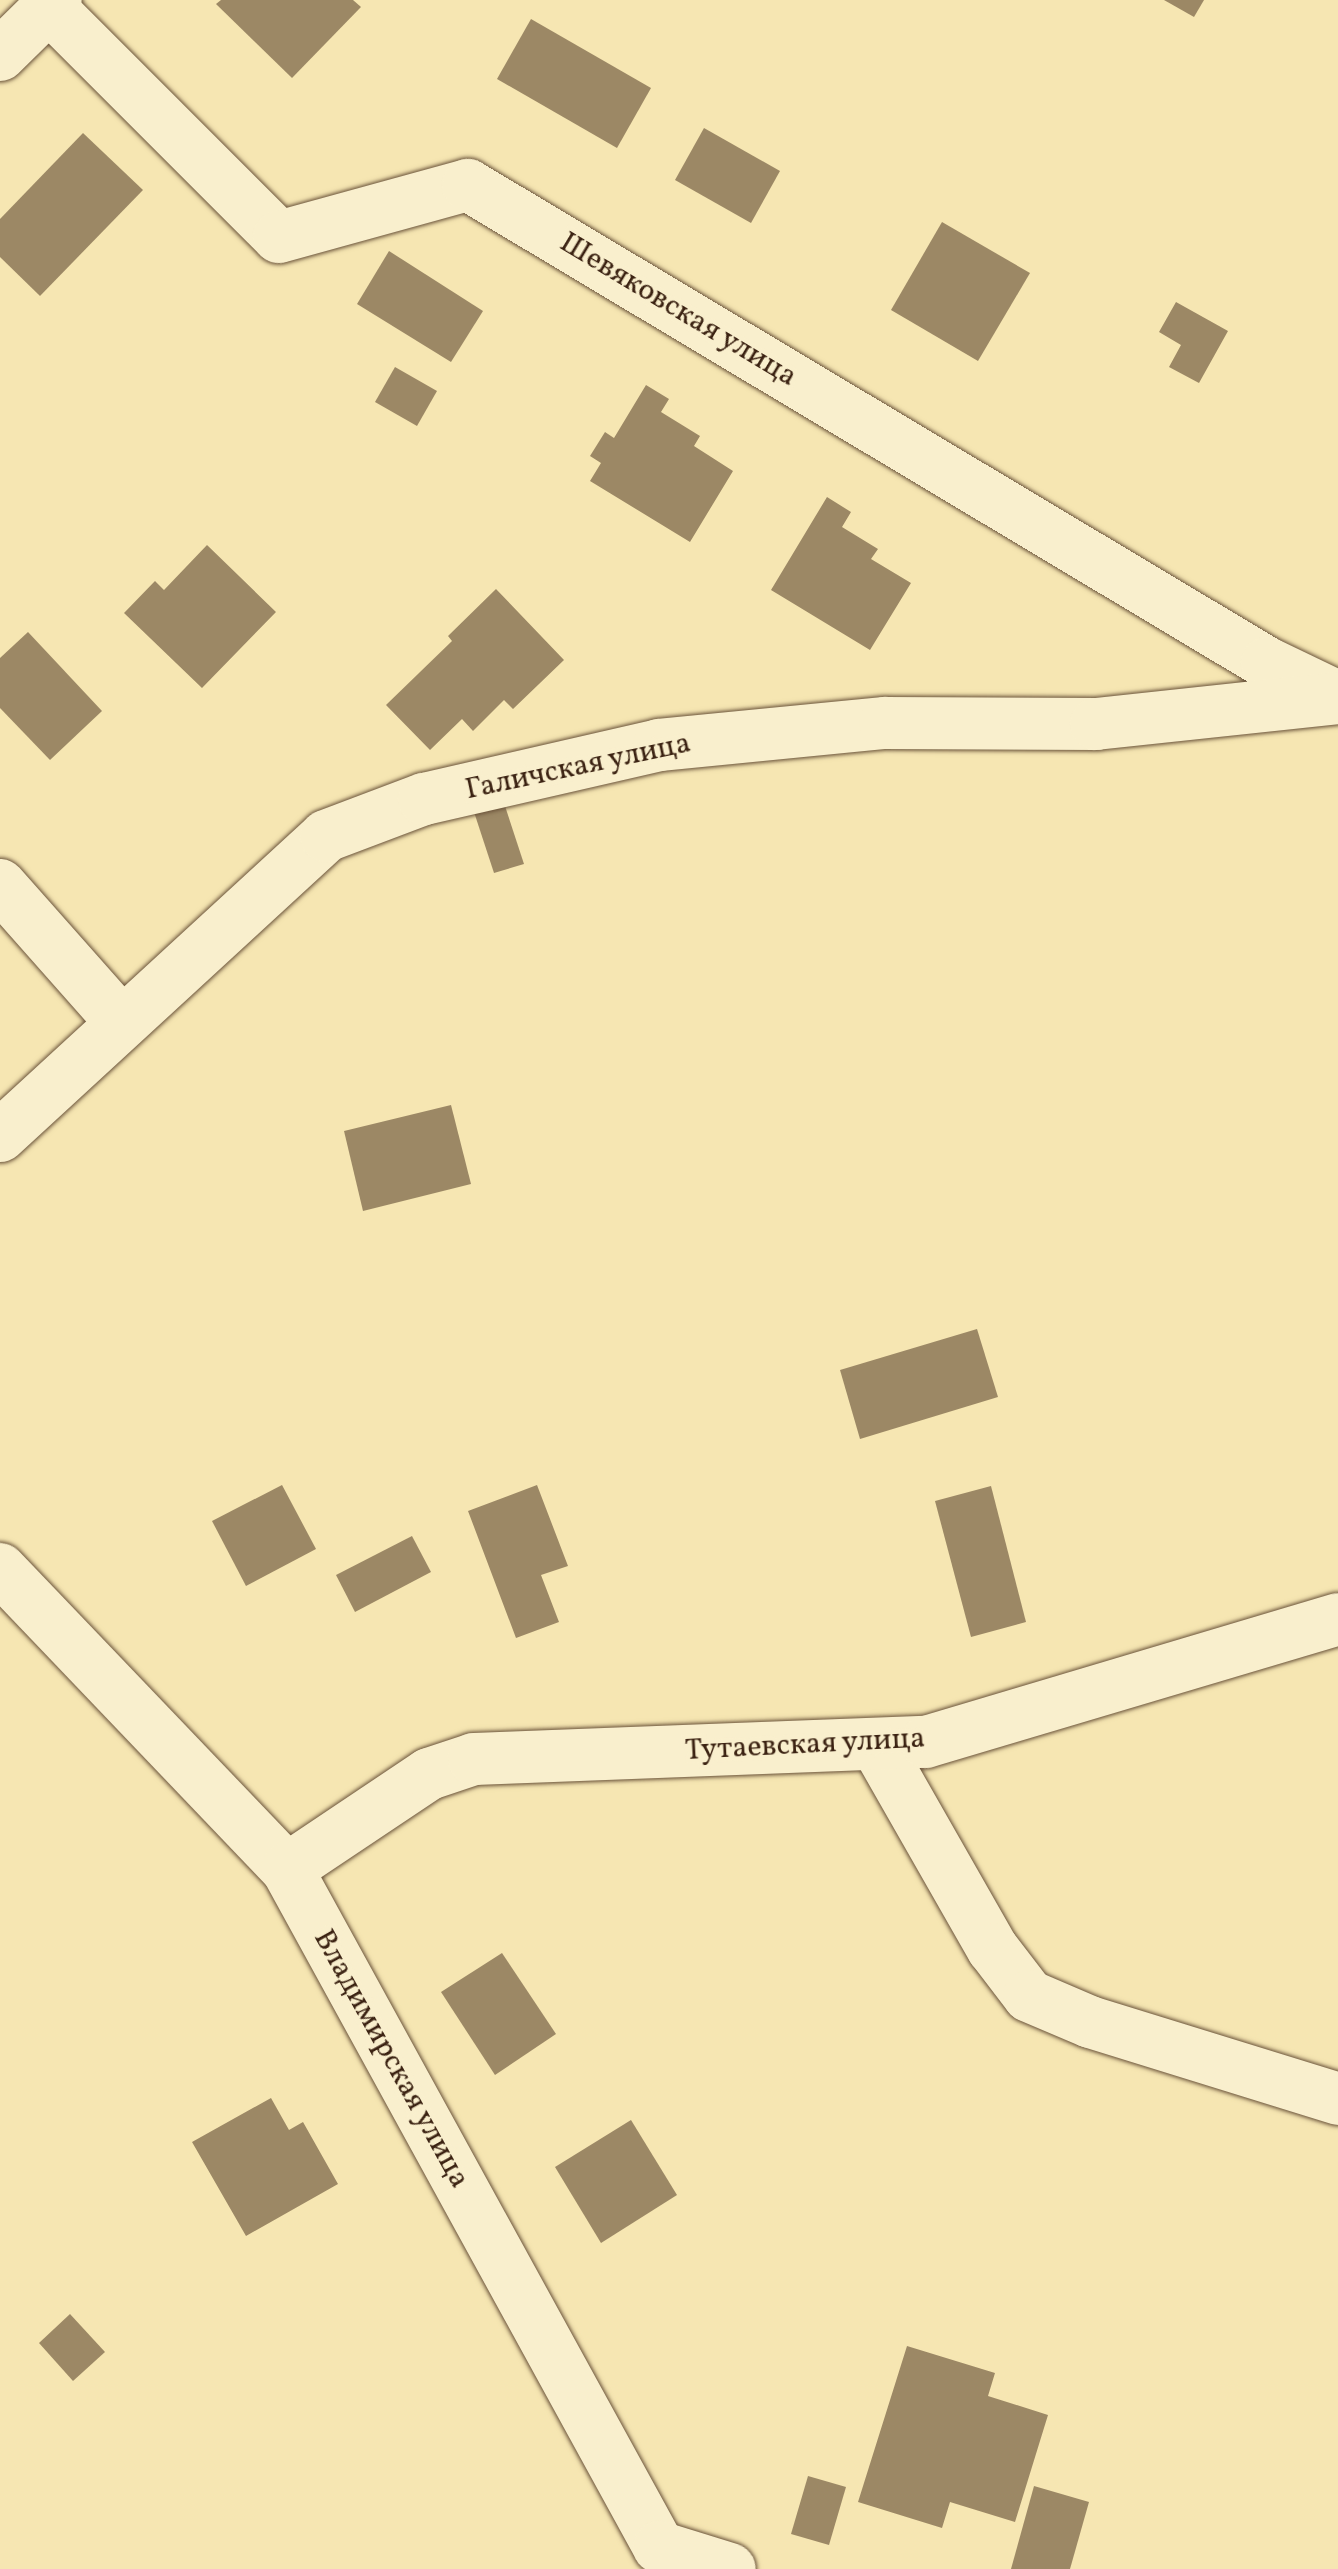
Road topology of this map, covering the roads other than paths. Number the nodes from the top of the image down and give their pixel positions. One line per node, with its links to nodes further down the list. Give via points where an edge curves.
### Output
1 (52, 4): 2 (street); 3 (street, Шевяковская улица, via 278,237 468,184 1250,652)
2 (0, 55)
3 (1338, 698): 5 (street, Галичская улица, via 1096,724 886,723 659,745 424,799 326,836)
4 (0, 886): 5 (street)
5 (122, 1023): 6 (street, Галичская улица)
6 (0, 1136)
7 (0, 1569): 10 (street, Владимирская улица)
8 (1338, 1619): 9 (street, Тутаевская улица, via 926,1742)
9 (877, 1746): 10 (street, Тутаевская улица, via 474,1759 429,1774); 11 (street, via 993,1949 1029,1996 1090,2022)
10 (286, 1869): 12 (street, Владимирская улица, via 659,2548)
11 (1338, 2099)
12 (730, 2569)

